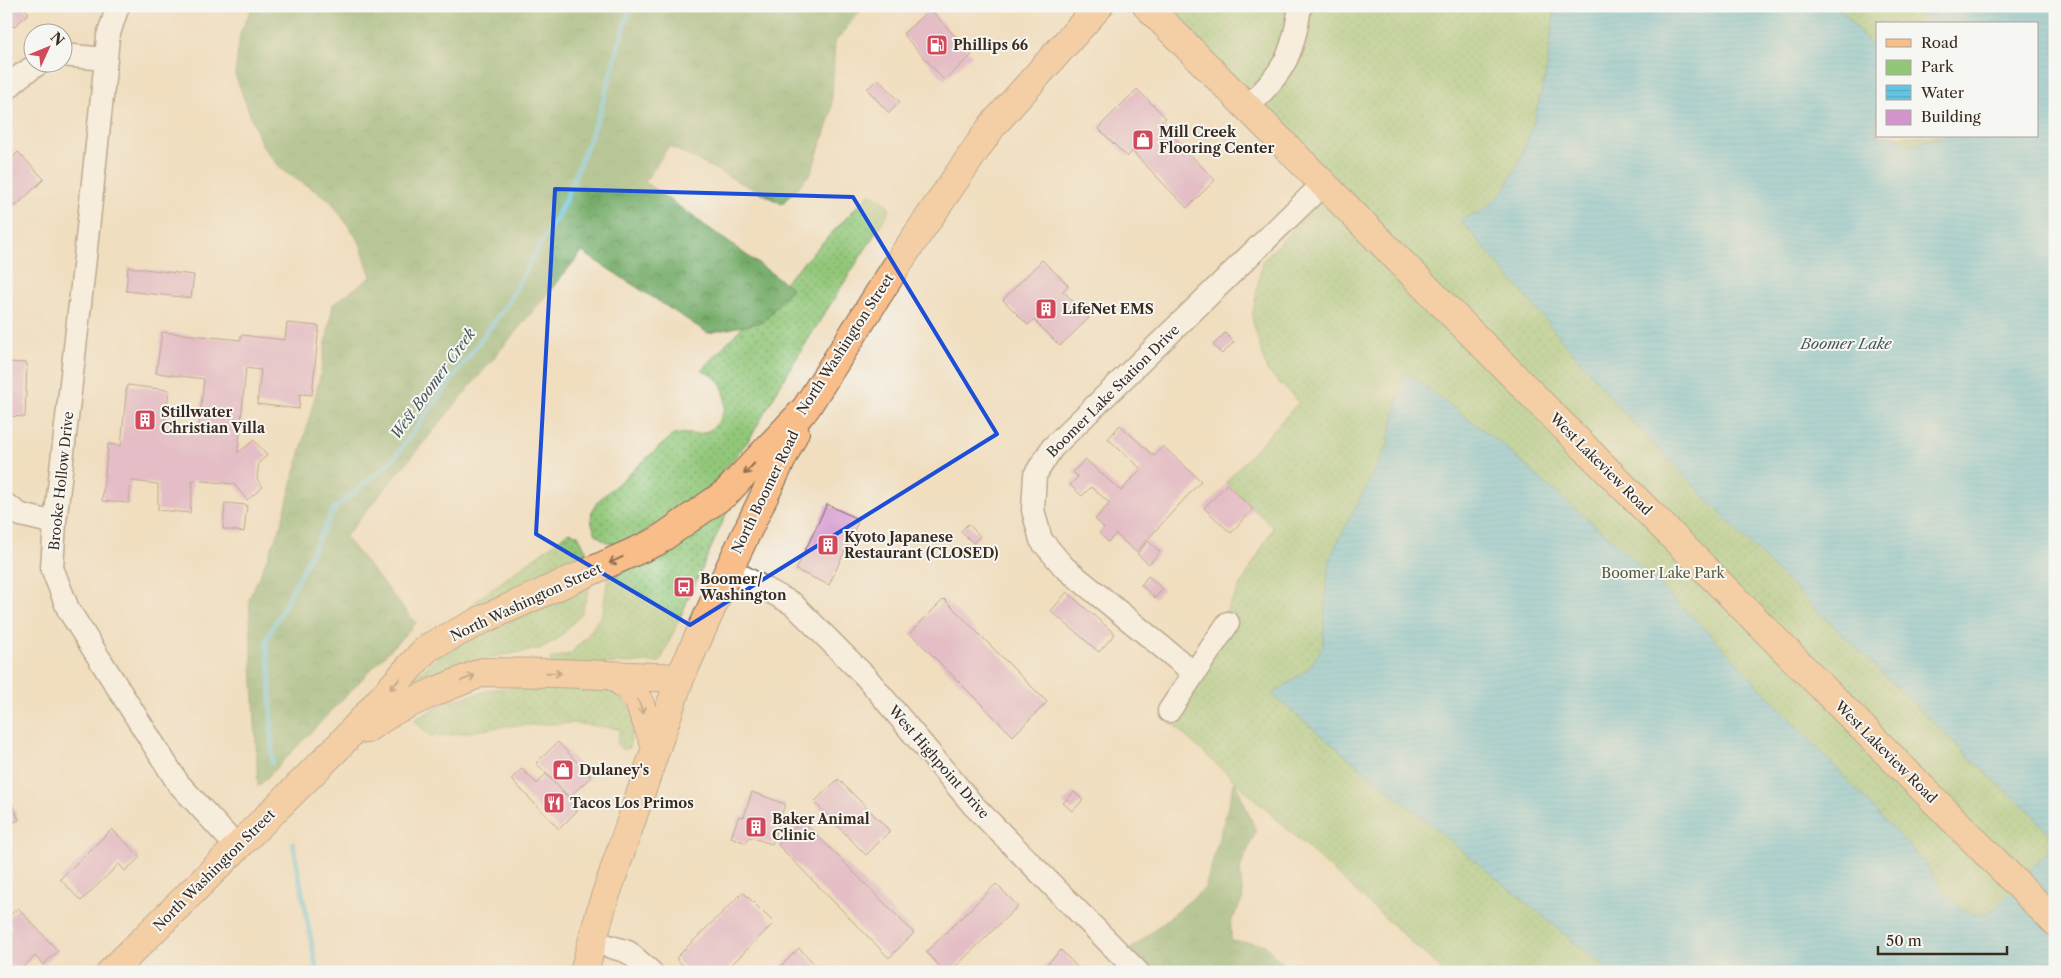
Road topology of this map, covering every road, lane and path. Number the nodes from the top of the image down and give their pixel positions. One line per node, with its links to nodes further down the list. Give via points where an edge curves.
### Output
1 (118, 6): 6 (street, Brooke Hollow Drive, via 108,36)
2 (1099, 6): 11 (main road, North Washington Street, via 992,126 904,254)
3 (1147, 6): 9 (main road, West Lakeview Road)
4 (1300, 6): 9 (street, via 1296,36 1285,64)
5 (72, 57): 6 (street)
6 (106, 59): 13 (street, Brooke Hollow Drive)
7 (26, 72): 8 (street)
8 (6, 90)
9 (1247, 108): 10 (main road, West Lakeview Road)
10 (1323, 184): 16 (street, Boomer Lake Station Drive, via 1052,448 1035,475 1033,510 1040,540 1064,567); 23 (main road, West Lakeview Road)
11 (806, 408): 14 (main road, North Boomer Road); 20 (main road, North Washington Street, one-way to 20, via 726,493 656,542 484,618 427,648)
12 (6, 505): 13 (street, via 21,515)
13 (55, 523): 22 (street, Brooke Hollow Drive, via 52,568 68,610 178,784)
14 (729, 569): 18 (main road, North Boomer Road); 28 (street, West Highpoint Drive, via 793,604 866,677 973,805)
15 (1228, 623): 16 (street)
16 (1194, 673): 19 (street)
17 (613, 676): 18 (main road, North Washington Street); 20 (main road, North Washington Street, one-way to 17, via 393,711 483,672); 21 (main road, one-way to 21, via 631,689 639,702)
18 (680, 678): 21 (main road, North Boomer Road)
19 (1169, 711)
20 (338, 747): 22 (main road, North Washington Street)
21 (656, 747): 24 (main road, North Boomer Road)
22 (238, 847): 25 (main road, North Washington Street)
23 (2055, 922)
24 (592, 941): 26 (main road, North Boomer Road); 27 (street, via 628,952)
25 (111, 972)
26 (584, 972)
27 (651, 972)
28 (1138, 972)

